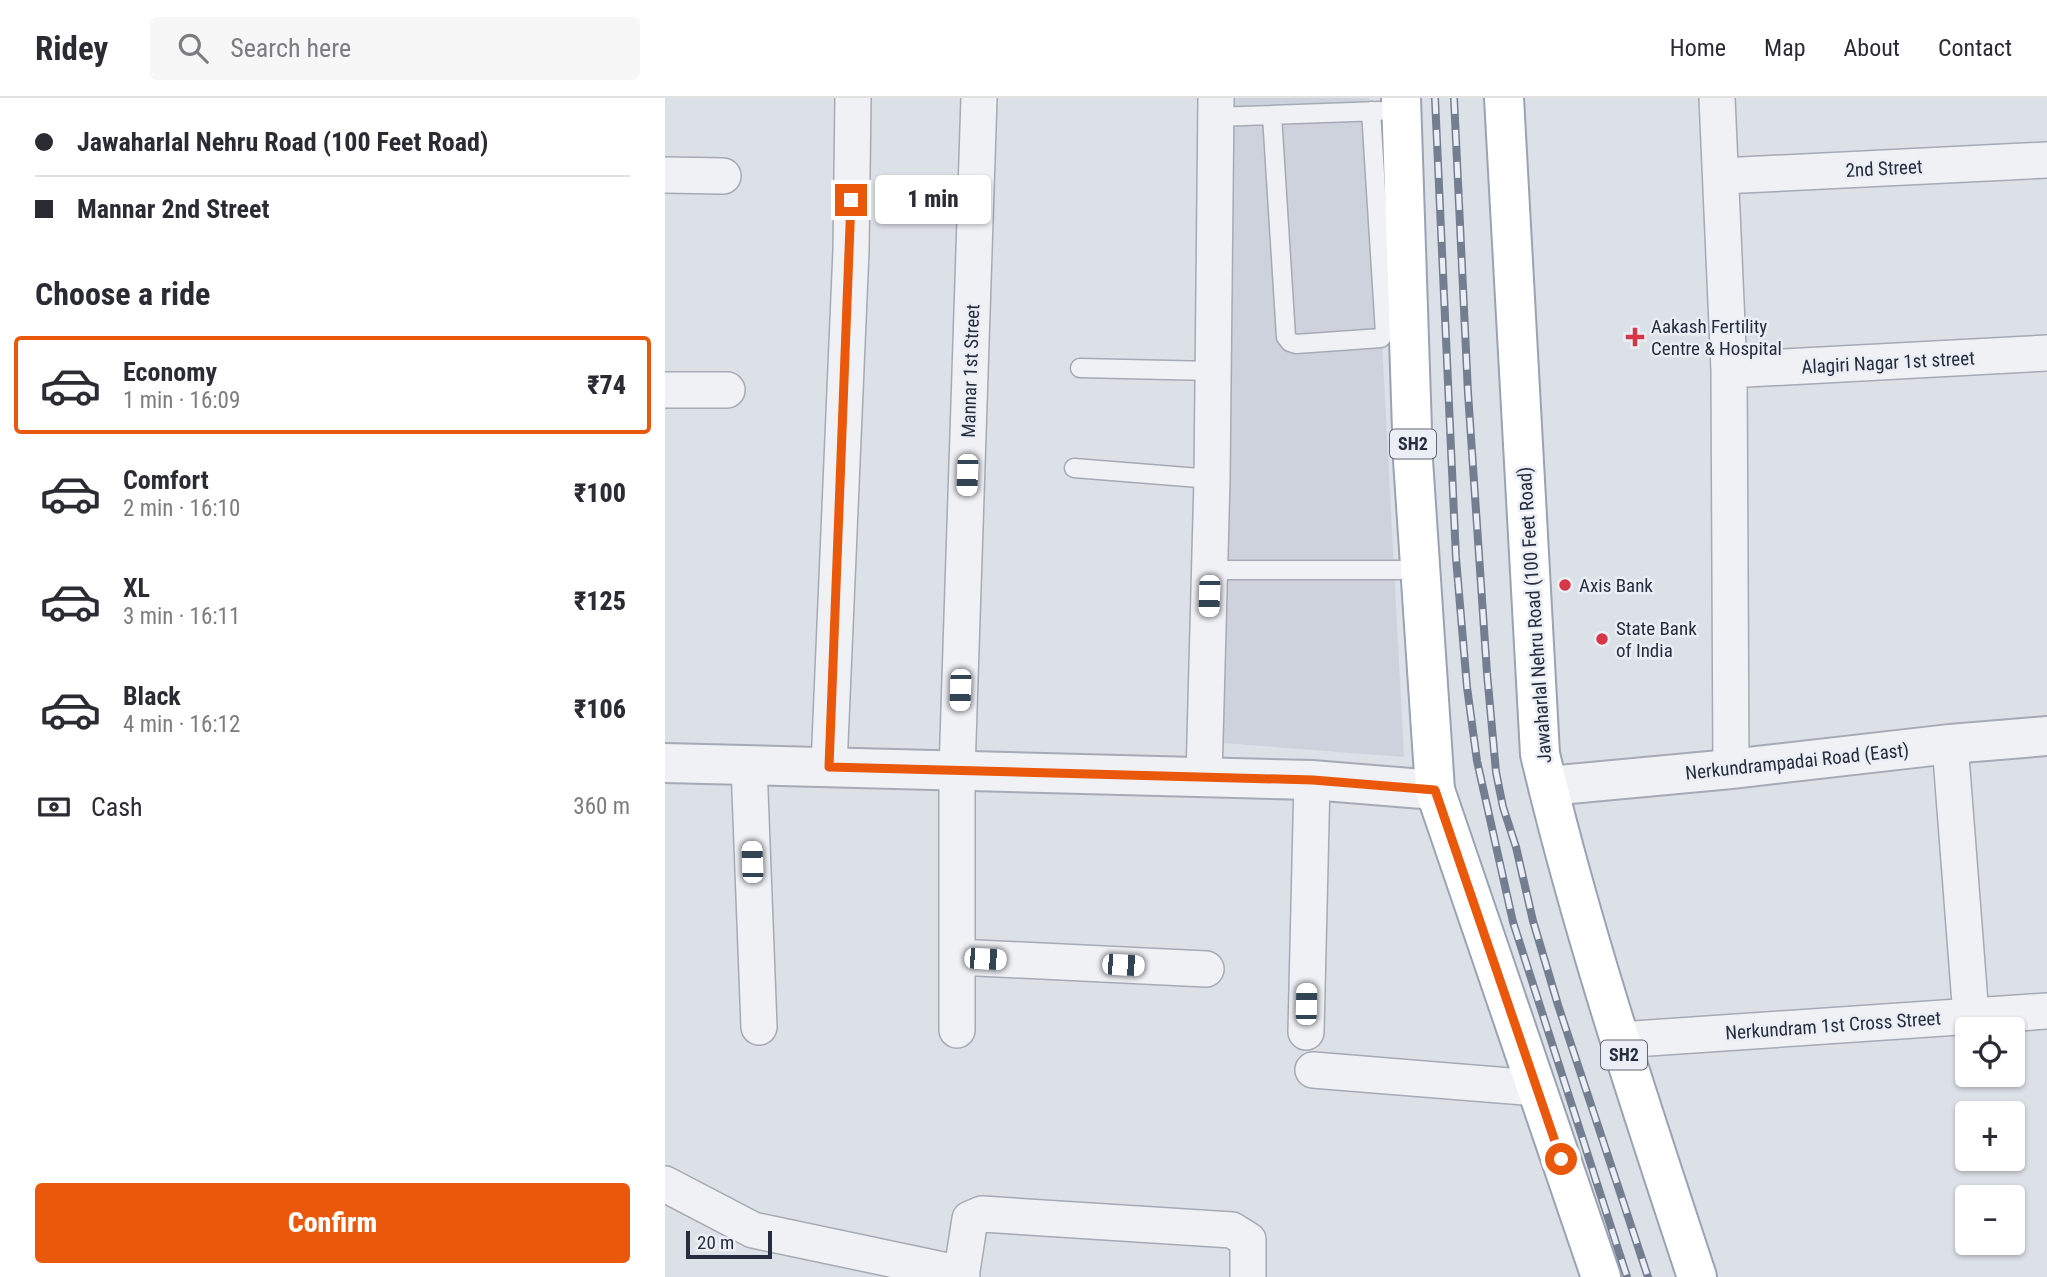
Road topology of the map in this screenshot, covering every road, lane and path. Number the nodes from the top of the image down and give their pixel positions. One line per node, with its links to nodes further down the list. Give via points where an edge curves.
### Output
1 (853, 98): 27 (street)
2 (979, 98): 29 (street, Mannar 1st Street)
3 (1504, 98): 32 (main road, Jawaharlal Nehru Road (100 Feet Road) / SH2, via 1539,728)
4 (1717, 98): 12 (street)
5 (1391, 106): 7 (lane); 8 (main road, SH2)
6 (1216, 108): 7 (lane); 16 (street)
7 (1272, 115): 8 (lane, via 1286,337 1290,342 1381,338 1385,333)
8 (1378, 151): 22 (main road, SH2, via 1413,460)
9 (2047, 160): 12 (street, 2nd Street)
10 (665, 175): 11 (street)
11 (723, 176)
12 (1721, 176): 15 (street)
13 (2047, 353): 15 (street, Alagiri Nagar 1st street)
14 (1080, 368): 16 (lane)
15 (1730, 370): 28 (street)
16 (1213, 372): 20 (street)
17 (665, 390): 18 (street)
18 (727, 390)
19 (1074, 468): 20 (lane)
20 (1212, 479): 21 (street)
21 (1210, 570): 22 (lane, via 1410,570); 30 (street)
22 (1419, 574): 33 (main road, SH2)
23 (2047, 736): 24 (street, Nerkundrampadai Road (East))
24 (1950, 744): 28 (street, Nerkundrampadai Road (East)); 37 (street)
25 (665, 763): 26 (street)
26 (749, 765): 27 (street); 38 (street)
27 (829, 767): 29 (street)
28 (1731, 769): 32 (street, Nerkundrampadai Road (East))
29 (957, 771): 30 (street); 34 (street, Mannar 1st Street)
30 (1204, 777): 31 (street)
31 (1313, 780): 33 (street); 40 (street)
32 (1548, 786): 41 (main road, Jawaharlal Nehru Road (100 Feet Road) / SH2)
33 (1435, 790): 43 (main road, SH2)
34 (957, 957): 35 (street); 39 (street, Mannar 1st Street)
35 (1206, 969)
36 (2047, 1011): 37 (street, Nerkundram 1st Cross Street)
37 (1972, 1016): 41 (street, Nerkundram 1st Cross Street)
38 (759, 1027)
39 (957, 1030)
40 (1305, 1032)
41 (1619, 1040): 48 (main road, Jawaharlal Nehru Road (100 Feet Road) / SH2)
42 (1313, 1070): 43 (street)
43 (1537, 1088): 47 (main road, SH2)
44 (665, 1184): 45 (street, via 753,1230)
45 (962, 1275): 46 (street, via 970,1219 982,1214 1232,1230 1248,1240)
46 (1248, 1277)
47 (1601, 1277)
48 (1697, 1277)

